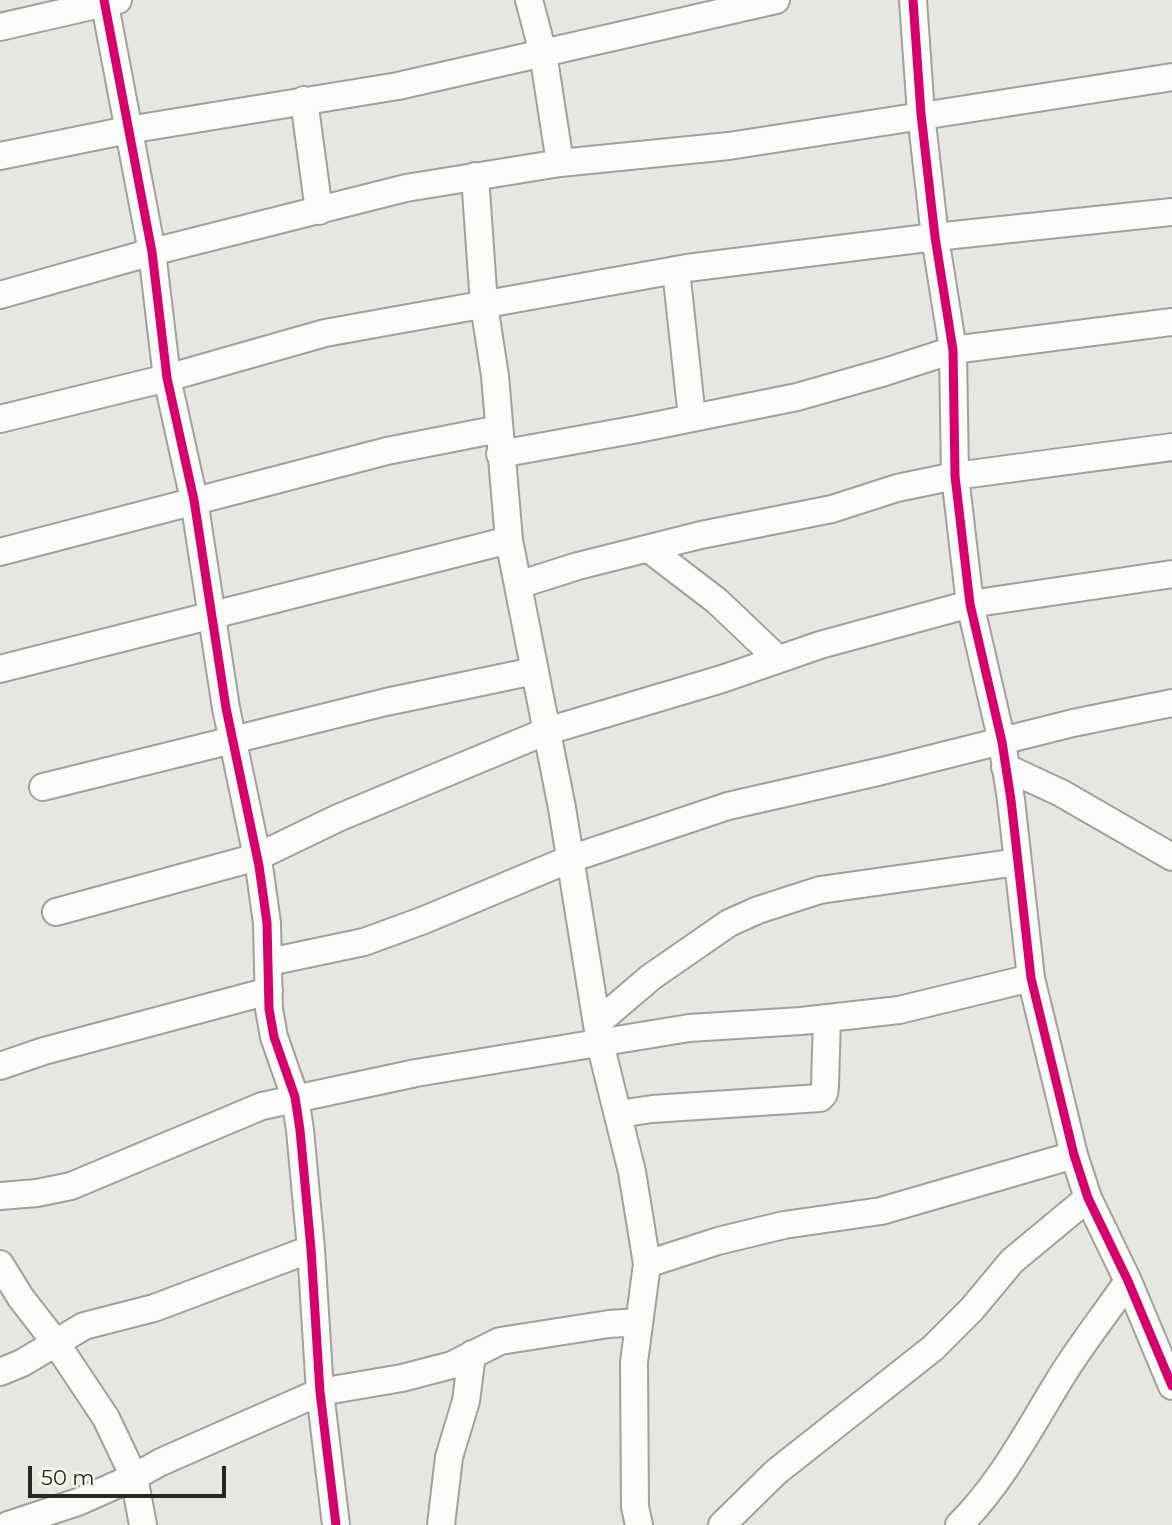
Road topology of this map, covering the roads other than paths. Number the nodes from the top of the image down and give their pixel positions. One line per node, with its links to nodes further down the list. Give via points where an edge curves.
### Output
1 (529, 0): 6 (street)
2 (776, 0): 6 (street)
3 (913, 0): 9 (street)
4 (109, 1): 5 (street); 10 (street)
5 (0, 27)
6 (543, 53): 8 (street, via 398,86); 12 (street)
7 (1172, 77): 9 (street)
8 (304, 100): 10 (street); 14 (street)
9 (921, 114): 12 (street, via 729,146); 16 (street)
10 (128, 130): 11 (street); 17 (street)
11 (0, 156)
12 (560, 163): 13 (street)
13 (475, 176): 14 (street, via 405,188); 20 (street)
14 (319, 211): 17 (street)
15 (1172, 212): 16 (street)
16 (935, 237): 18 (street); 22 (street)
17 (152, 252): 19 (street); 23 (street)
18 (676, 270): 20 (street); 24 (street)
19 (0, 295)
20 (484, 305): 23 (street, via 325,333); 26 (street)
21 (1172, 323): 22 (street)
22 (953, 350): 24 (street, via 797,397); 28 (street)
23 (167, 377): 25 (street); 29 (street)
24 (692, 418): 26 (street)
25 (0, 419)
26 (499, 442): 29 (street, via 387,451); 30 (street)
27 (1172, 447): 28 (street)
28 (955, 475): 31 (street, via 832,509); 35 (street)
29 (194, 500): 32 (street); 36 (street)
30 (509, 540): 34 (street); 36 (street)
31 (649, 549): 34 (street); 37 (street, via 717,601)
32 (0, 552)
33 (1172, 574): 35 (street)
34 (518, 585): 39 (street)
35 (970, 604): 37 (street); 43 (street)
36 (213, 616): 38 (street); 42 (street)
37 (778, 659): 41 (street)
38 (0, 670)
39 (534, 671): 41 (street); 42 (street)
40 (1172, 704): 43 (street, via 1073,723)
41 (547, 731): 45 (street); 47 (street)
42 (232, 740): 44 (street); 45 (street)
43 (1003, 754): 46 (street); 47 (street, via 728,806); 48 (street)
44 (43, 787)
45 (257, 857): 49 (street); 50 (street)
46 (1172, 857)
47 (570, 859): 50 (street, via 363,942); 54 (street)
48 (1018, 862): 51 (street); 54 (street, via 820,890 758,910 729,923 651,977)
49 (56, 912)
50 (269, 962): 52 (street)
51 (1031, 978): 53 (street, via 899,1010); 58 (street)
52 (269, 991): 55 (street); 56 (street, via 274,1037)
53 (827, 1018): 54 (street); 57 (street, via 825,1086 820,1098)
54 (598, 1033): 56 (street); 57 (street)
55 (0, 1066)
56 (295, 1097): 59 (street, via 262,1106 71,1186); 61 (street)
57 (619, 1114): 63 (street)
58 (1074, 1155): 60 (street); 63 (street, via 881,1211 784,1225)
59 (1, 1194)
60 (1088, 1198): 64 (street); 77 (street, via 1012,1261 933,1348 776,1472)
61 (311, 1249): 66 (street, via 154,1308 84,1326); 70 (street)
62 (0, 1264): 66 (street)
63 (646, 1264): 65 (street)
64 (1128, 1281): 69 (street); 78 (street, via 975,1509)
65 (639, 1322): 67 (street, via 500,1341); 76 (street, via 634,1362)
66 (56, 1343): 68 (street); 71 (street, via 106,1418)
67 (472, 1354): 70 (street, via 452,1365 402,1378); 75 (street, via 466,1401 449,1457)
68 (0, 1372)
69 (1172, 1386)
70 (320, 1392): 71 (street); 74 (street)
71 (134, 1477): 72 (street); 73 (street)
72 (8, 1525)
73 (143, 1525)
74 (336, 1525)
75 (441, 1525)
76 (639, 1525)
77 (722, 1525)
78 (959, 1525)

